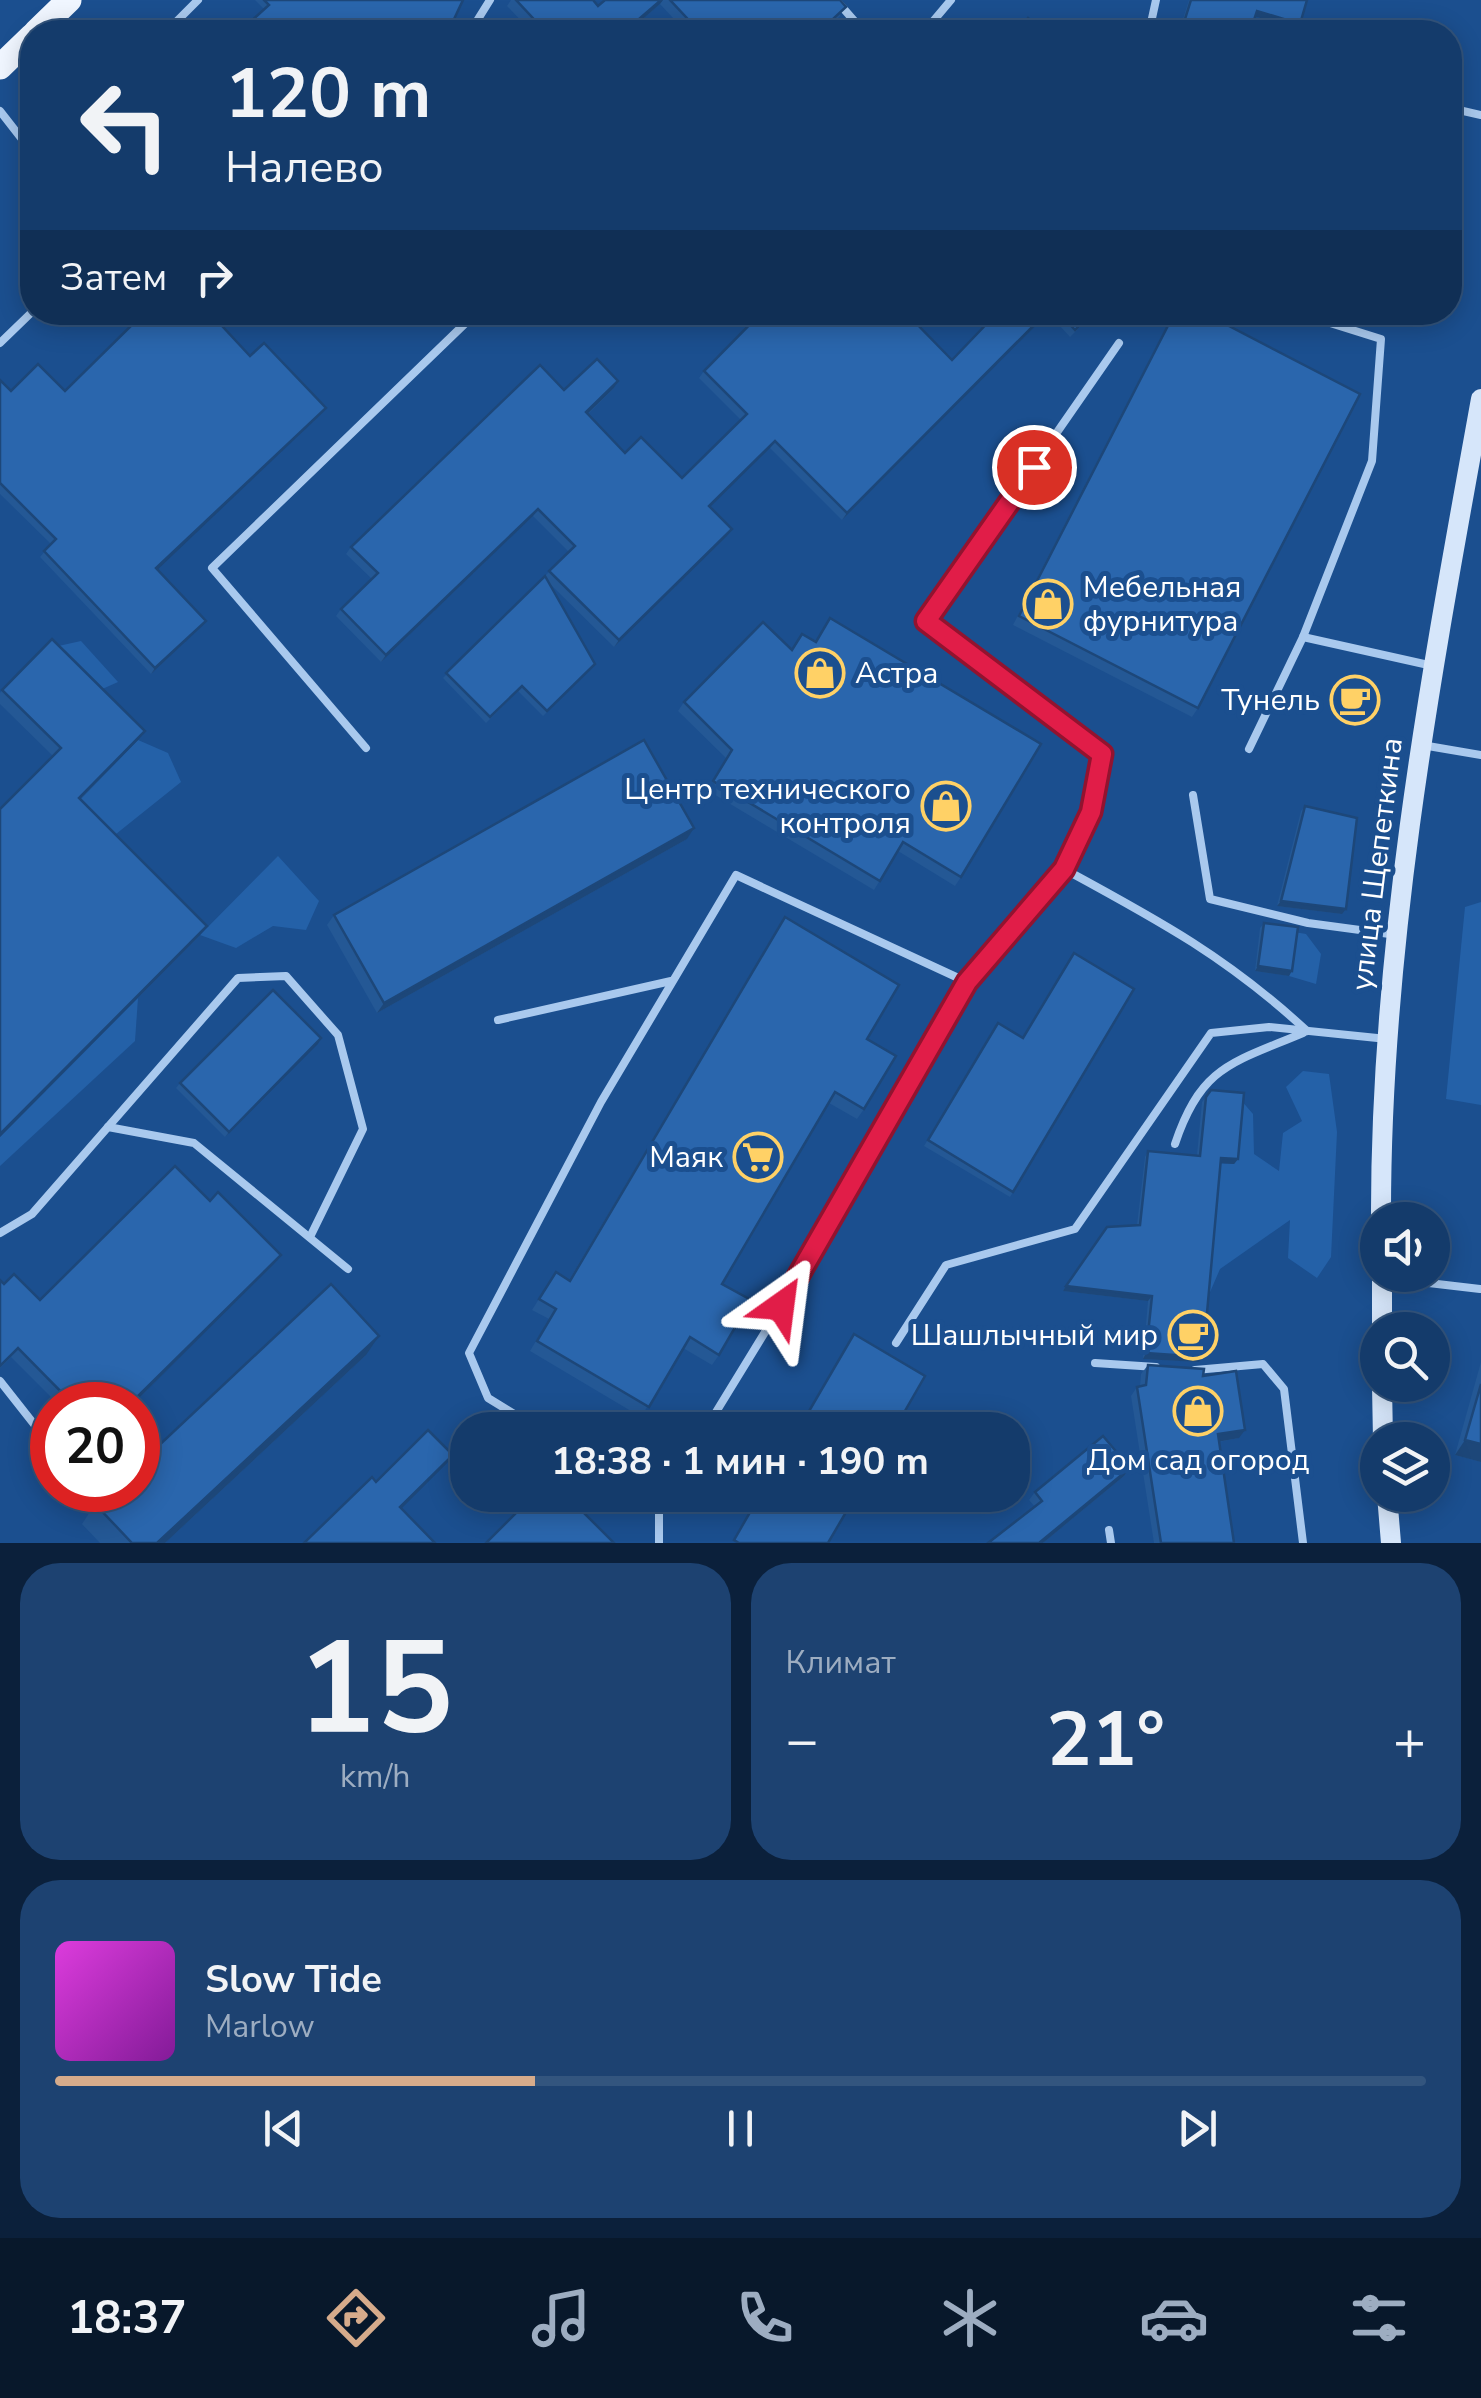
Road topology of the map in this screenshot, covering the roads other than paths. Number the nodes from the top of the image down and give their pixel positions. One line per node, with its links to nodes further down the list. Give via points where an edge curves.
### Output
1 (198, 0): 4 (lane)
2 (836, 0): 5 (lane)
3 (951, 0): 6 (lane)
4 (178, 20)
5 (854, 20)
6 (934, 20)
7 (20, 49): 8 (main road)
8 (0, 67)
9 (0, 111): 10 (lane)
10 (20, 137)
11 (20, 324): 14 (lane)
12 (464, 325): 20 (lane, via 212,568)
13 (1336, 325): 17 (lane, via 1382,339 1372,462)
14 (0, 343)
15 (1119, 343): 24 (lane, via 926,621 1102,754 1091,812)
16 (1481, 399): 18 (main road, улица Щепеткина)
17 (1302, 637): 18 (lane); 21 (lane)
18 (1432, 666): 19 (main road, улица Щепеткина)
19 (1422, 746): 22 (lane); 25 (main road, улица Щепеткина)
20 (366, 748)
21 (1249, 749)
22 (1481, 755)
23 (1194, 795): 25 (lane, via 1210,899 1308,923)
24 (1064, 869): 27 (lane); 29 (lane, via 1198,942)
25 (1397, 935): 30 (main road, улица Щепеткина)
26 (671, 980): 27 (lane, via 736,875); 28 (lane); 44 (lane, via 469,1353 488,1398)
27 (967, 982): 45 (lane, via 838,1213)
28 (498, 1020)
29 (1307, 1032): 30 (lane); 32 (lane, via 1229,1063 1189,1104); 39 (lane, via 1250,1026 1211,1033 1074,1230 946,1265)
30 (1387, 1039): 33 (main road, улица Щепеткина)
31 (108, 1128): 34 (lane, via 32,1214); 35 (lane, via 194,1143); 35 (lane, via 238,978 286,976 338,1035 362,1129)
32 (1175, 1144)
33 (1382, 1202)
34 (0, 1233)
35 (310, 1237): 36 (lane)
36 (348, 1269)
37 (1450, 1285): 38 (lane)
38 (1480, 1289)
39 (896, 1343)
40 (1095, 1363): 41 (lane)
41 (1165, 1368)
42 (1183, 1369): 52 (lane, via 1263,1364 1284,1389)
43 (0, 1380): 46 (lane)
44 (511, 1412)
45 (716, 1412)
46 (30, 1419)
47 (660, 1512): 50 (lane)
48 (1388, 1512): 53 (main road)
49 (1109, 1530): 51 (lane)
50 (659, 1543)
51 (1111, 1543)
52 (1303, 1543)
53 (1390, 1543)

